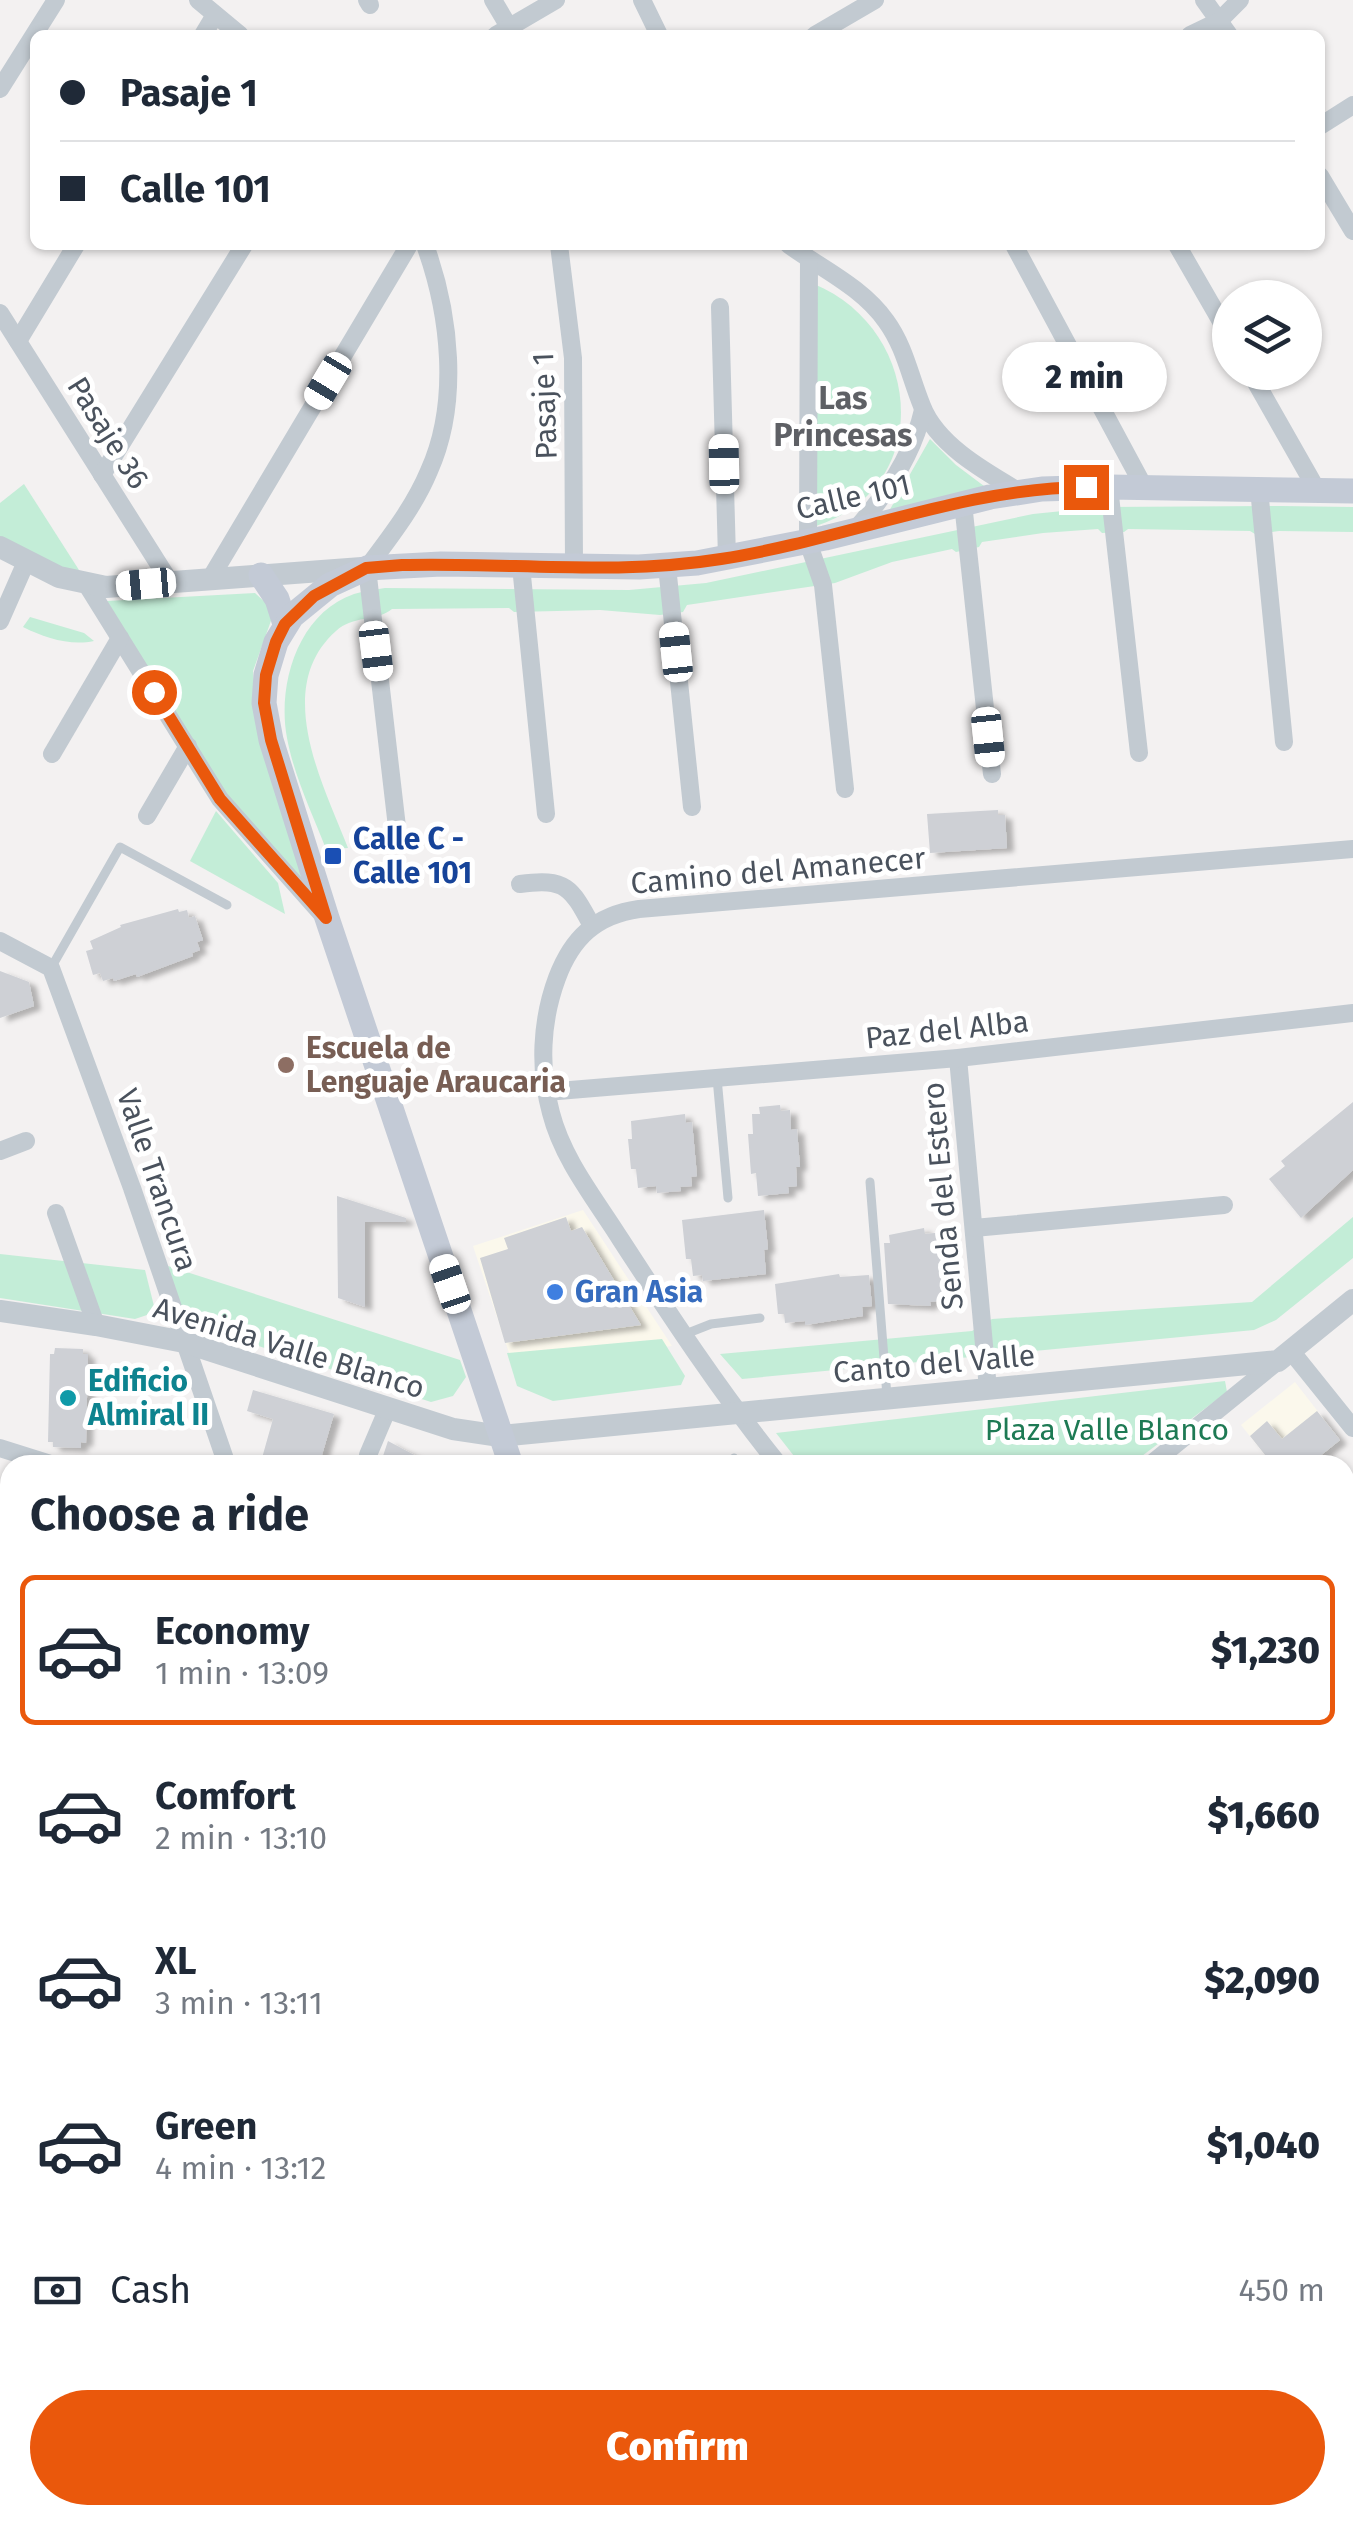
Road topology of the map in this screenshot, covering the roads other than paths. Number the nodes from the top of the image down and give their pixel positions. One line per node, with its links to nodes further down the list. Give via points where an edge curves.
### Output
1 (56, 0): 11 (street)
2 (198, 0): 9 (street)
3 (494, 0): 14 (street)
4 (556, 0): 15 (street)
5 (642, 0): 16 (street)
6 (875, 0): 17 (street)
7 (1204, 0): 10 (street)
8 (1240, 0): 10 (street)
9 (215, 15): 12 (street); 13 (street)
10 (1224, 28)
11 (37, 30)
12 (206, 30)
13 (234, 30)
14 (502, 30)
15 (504, 30)
16 (657, 30)
17 (823, 30)
18 (30, 41): 19 (street)
19 (0, 88)
20 (1353, 105): 21 (street)
21 (1325, 123)
22 (1325, 184): 23 (street)
23 (1353, 231)
24 (73, 250): 36 (street)
25 (241, 250): 39 (street)
26 (406, 250): 57 (street)
27 (425, 250): 55 (street, via 444,324 443,430 416,497)
28 (560, 250): 54 (street, Pasaje 1, via 573,358)
29 (797, 250): 32 (street)
30 (1017, 250): 41 (street)
31 (1180, 250): 33 (street)
32 (809, 259): 38 (street, via 862,294 885,319); 48 (street)
33 (1212, 306)
34 (720, 308): 50 (street)
35 (0, 313): 36 (street, Pasaje 36)
36 (18, 341): 39 (street, Pasaje 36)
37 (1260, 390): 43 (street)
38 (923, 410): 45 (street, via 964,454); 47 (street, via 897,474)
39 (102, 474): 58 (street, Pasaje 36)
40 (1109, 486): 41 (main road, Calle 101); 45 (main road, Calle 101); 65 (street)
41 (1144, 487): 42 (main road, Calle 101)
42 (1259, 489): 43 (main road, Calle 101); 63 (street)
43 (1318, 490): 44 (main road, Calle 101)
44 (1353, 491)
45 (1020, 492): 46 (main road, Calle 101)
46 (963, 504): 47 (main road, Calle 101); 67 (street)
47 (854, 531): 48 (main road, Calle 101)
48 (808, 542): 50 (main road, Calle 101); 68 (street, via 823,586)
49 (0, 546): 51 (street)
50 (726, 558): 53 (main road, Calle 101)
51 (26, 562): 59 (street); 60 (street)
52 (522, 566): 54 (main road, Calle 101); 55 (main road, Calle 101); 70 (street)
53 (667, 566): 54 (main road, Calle 101); 69 (street)
54 (574, 567)
55 (366, 568): 56 (street); 61 (main road, via 314,596); 72 (street)
56 (262, 575): 57 (street); 61 (main road)
57 (210, 579): 58 (street)
58 (170, 582): 59 (street)
59 (87, 585): 62 (street)
60 (0, 621)
61 (285, 624): 76 (main road, via 269,661 264,703)
62 (120, 638): 64 (street); 66 (street)
63 (1284, 742)
64 (188, 746): 71 (street); 76 (street, via 220,799)
65 (1139, 752)
66 (52, 754)
67 (992, 774)
68 (845, 789)
69 (692, 807)
70 (546, 814)
71 (146, 816)
72 (397, 827)
73 (1353, 849): 77 (street, Camino del Amanecer, via 639,909)
74 (520, 884): 77 (street, via 566,886)
75 (228, 905): 79 (lane, via 120,847)
76 (326, 918): 103 (main road)
77 (592, 926): 83 (street, via 570,951 552,991 543,1052)
78 (0, 941): 79 (street)
79 (51, 968): 96 (street, Valle Trancura)
80 (1353, 1013): 81 (street, Paz del Alba)
81 (958, 1058): 82 (street, Paz del Alba); 90 (street, Senda del Estero)
82 (717, 1078): 83 (street, Paz del Alba); 87 (lane)
83 (546, 1092): 95 (street, via 574,1166)
84 (26, 1141): 85 (street)
85 (0, 1150)
86 (870, 1182): 99 (lane)
87 (728, 1198)
88 (1224, 1205): 90 (street)
89 (56, 1214): 94 (street)
90 (974, 1228): 98 (street, Senda del Estero)
91 (1353, 1300): 97 (street)
92 (0, 1311): 94 (street, Avenida Valle Blanco)
93 (760, 1318): 95 (lane)
94 (96, 1325): 96 (street, Avenida Valle Blanco)
95 (683, 1335): 101 (street)
96 (184, 1342): 100 (street, Avenida Valle Blanco); 104 (street, Valle Trancura)
97 (1284, 1356): 98 (street, Canto del Valle); 102 (street); 108 (street)
98 (988, 1389): 99 (street, Canto del Valle)
99 (888, 1399): 101 (street, Canto del Valle)
100 (388, 1408): 103 (street, Avenida Valle Blanco); 105 (street)
101 (738, 1413): 103 (street, Canto del Valle); 107 (street)
102 (1353, 1428)
103 (500, 1436): 106 (main road)
104 (224, 1455)
105 (368, 1455)
106 (507, 1455)
107 (770, 1455)
108 (1162, 1455)

